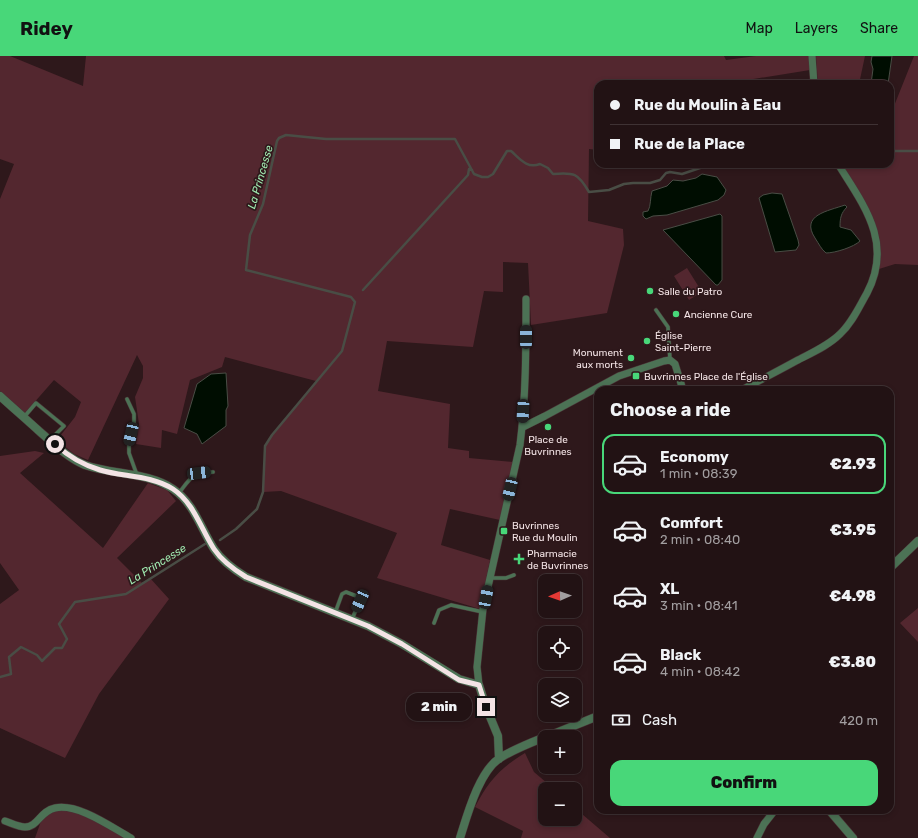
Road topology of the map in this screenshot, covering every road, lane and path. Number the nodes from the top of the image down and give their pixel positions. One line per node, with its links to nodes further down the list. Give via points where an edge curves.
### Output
1 (812, 56): 2 (street)
2 (814, 80)
3 (840, 168): 9 (street, via 869,217 874,231 877,260 870,286 850,323 835,338)
4 (526, 299): 14 (street)
5 (656, 310): 6 (lane, via 668,327)
6 (670, 360): 7 (street, via 618,376); 8 (street, via 675,364)
7 (600, 386)
8 (683, 386)
9 (749, 386)
10 (594, 389): 14 (street)
11 (0, 396): 13 (street)
12 (127, 399): 17 (lane, via 134,414 129,453)
13 (24, 418): 15 (street); 15 (lane, via 36,403 64,426)
14 (523, 426): 22 (street)
15 (50, 440): 17 (street, via 83,464)
16 (213, 472): 18 (lane, via 192,476)
17 (138, 477): 18 (street, via 168,486)
18 (179, 494): 24 (street, via 188,503 214,548 234,570)
19 (918, 541): 20 (street)
20 (894, 564)
21 (514, 575): 22 (lane)
22 (490, 578): 23 (street)
23 (483, 612): 26 (lane, via 451,605 439,610); 27 (street, via 477,667)
24 (335, 613): 25 (street); 25 (lane, via 342,594 346,592 359,597 360,601)
25 (352, 620): 27 (street, via 402,644 459,680)
26 (434, 623)
27 (479, 685): 31 (street, via 498,736)
28 (594, 718): 29 (street)
29 (563, 730)
30 (538, 740): 31 (street)
31 (499, 759): 36 (street, via 476,791)
32 (772, 814): 37 (street)
33 (832, 814): 38 (street)
34 (5, 821): 35 (street, via 24,828 29,827 46,811 63,808 91,816)
35 (130, 838)
36 (460, 838)
37 (757, 838)
38 (853, 838)

